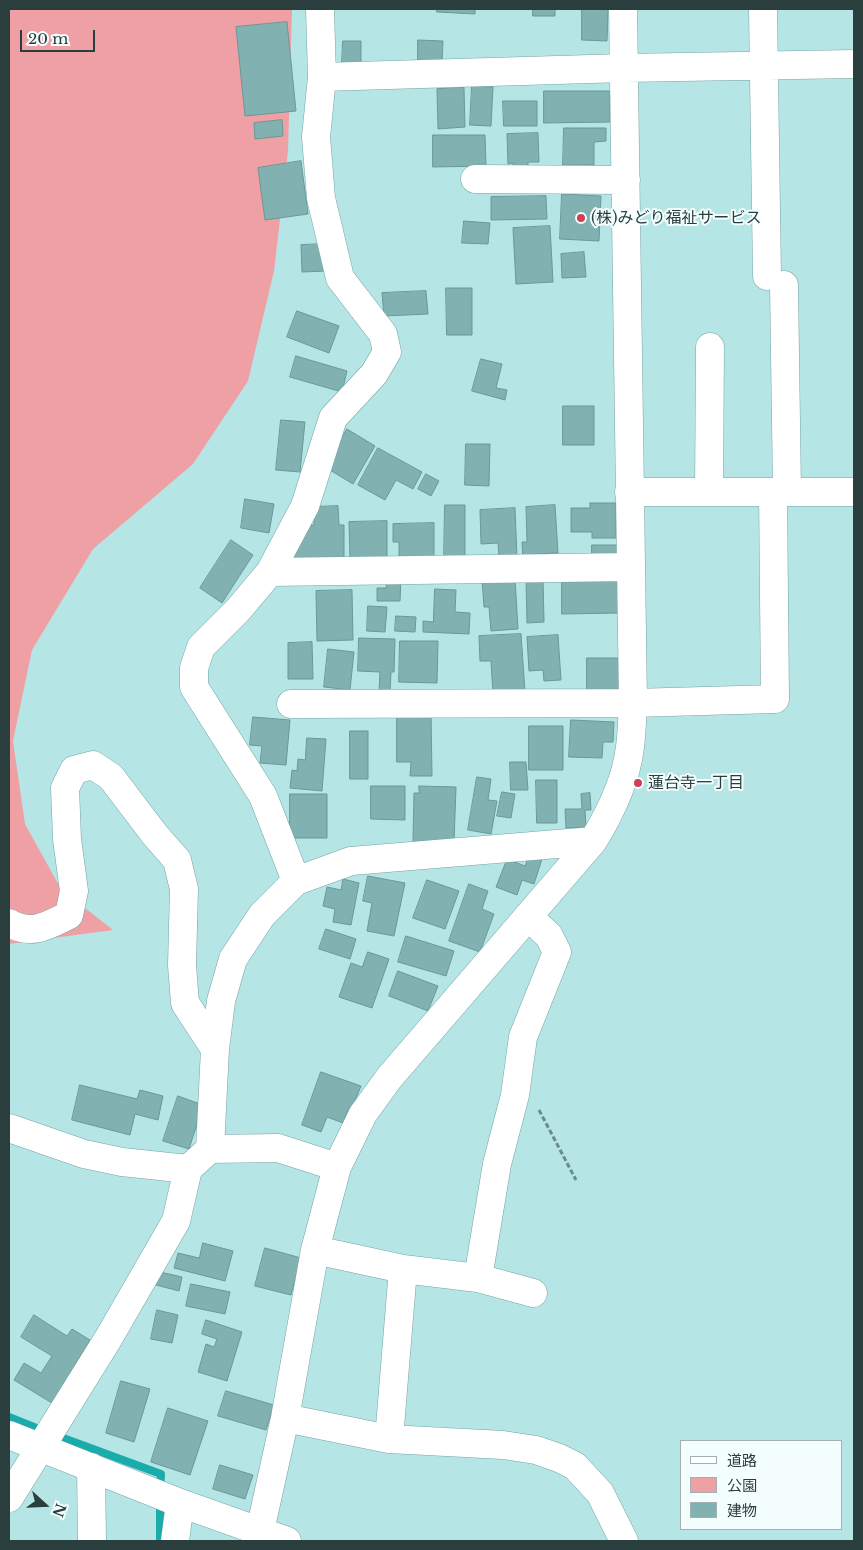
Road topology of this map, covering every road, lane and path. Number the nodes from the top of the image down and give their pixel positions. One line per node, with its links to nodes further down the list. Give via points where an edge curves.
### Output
1 (320, 9): 7 (street)
2 (623, 9): 6 (street)
3 (763, 9): 5 (street)
4 (854, 64): 5 (street)
5 (764, 65): 6 (street); 13 (street, via 775,281)
6 (624, 68): 7 (street); 9 (street)
7 (322, 77): 16 (street, via 316,137 321,198 340,278 383,334 387,352 374,374 333,418 305,506)
8 (475, 178): 9 (street)
9 (626, 180): 11 (street)
10 (710, 347): 12 (street)
11 (629, 492): 12 (street); 15 (street)
12 (709, 492): 13 (street)
13 (780, 492): 14 (street); 17 (street, via 775,700)
14 (854, 492)
15 (630, 567): 16 (street); 17 (street)
16 (270, 572): 20 (street, via 201,647 194,668 194,687 263,796)
17 (633, 703): 18 (street); 19 (street, via 630,747 622,782 609,816)
18 (291, 704)
19 (593, 841): 20 (street, via 351,861); 21 (street)
20 (296, 881): 23 (street, via 262,915 233,958 221,1001)
21 (528, 916): 24 (street, via 549,936 556,952 522,1037); 27 (street, via 389,1078 363,1114)
22 (9, 923): 23 (street, via 18,928 41,929 69,915 74,891 65,788 74,770 93,765 111,777 177,860 184,889 182,965 186,1003)
23 (215, 1049): 26 (street)
24 (516, 1095): 29 (path, via 534,1100); 32 (street, via 497,1164)
25 (9, 1128): 28 (street, via 84,1154)
26 (210, 1150): 27 (street, via 278,1148); 28 (street)
27 (337, 1167): 30 (street)
28 (188, 1169): 37 (street, via 176,1221)
29 (576, 1180)
30 (316, 1250): 31 (street); 34 (street)
31 (403, 1269): 32 (street); 36 (street)
32 (478, 1278): 33 (street)
33 (533, 1293)
34 (285, 1418): 36 (street); 41 (street)
35 (9, 1435): 37 (street)
36 (389, 1438): 45 (street, via 503,1445 536,1450 559,1458 575,1466 600,1493)
37 (41, 1448): 38 (street); 39 (street)
38 (91, 1467): 40 (street); 42 (street)
39 (9, 1498)
40 (180, 1503): 41 (street); 43 (street)
41 (260, 1531): 44 (street)
42 (92, 1541)
43 (174, 1541)
44 (287, 1541)
45 (624, 1541)

